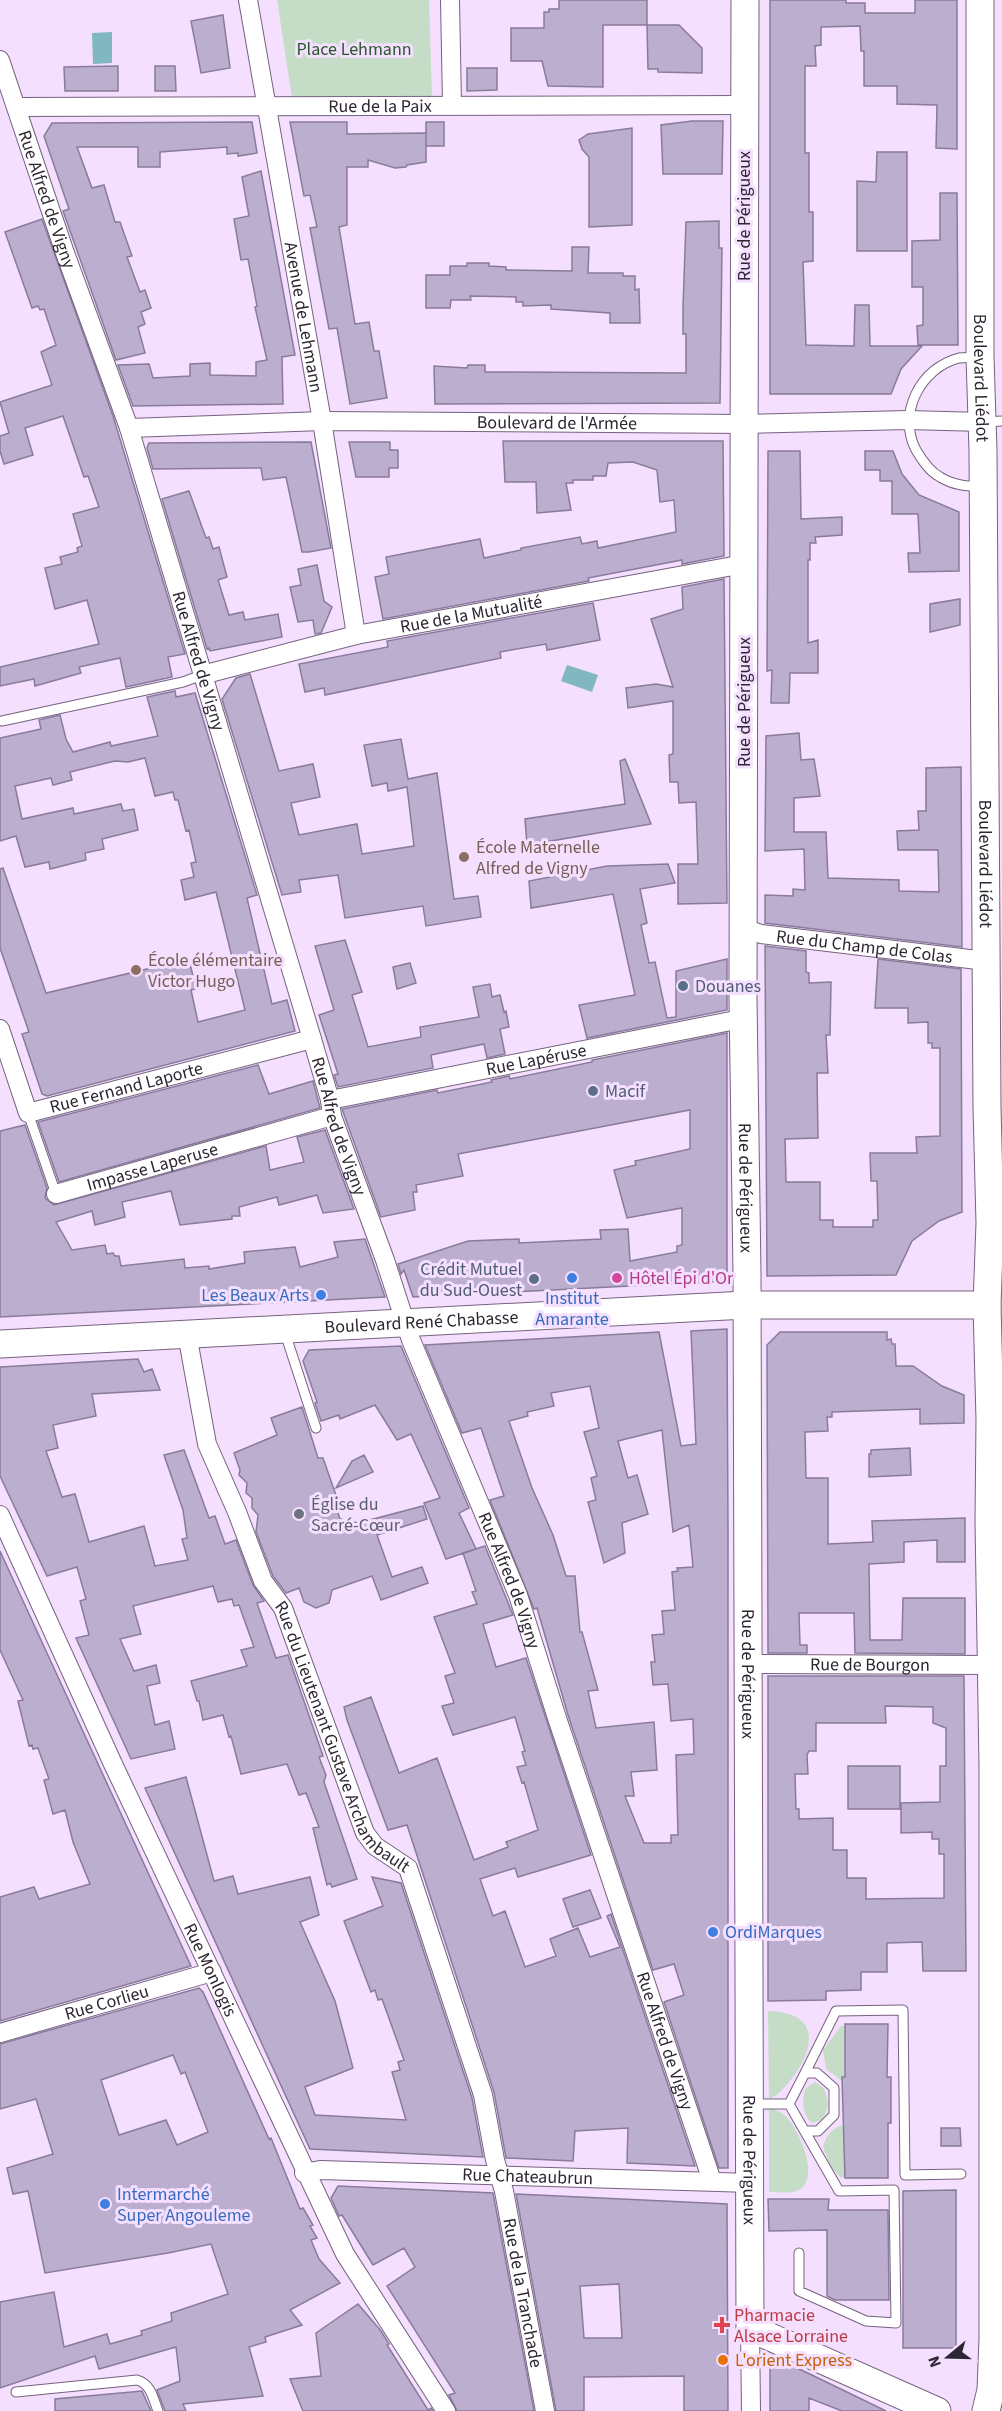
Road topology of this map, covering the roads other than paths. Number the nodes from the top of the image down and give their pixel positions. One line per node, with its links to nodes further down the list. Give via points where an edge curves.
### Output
1 (248, 0): 8 (street, Avenue de Lehmann)
2 (450, 0): 6 (street)
3 (745, 0): 7 (main road, Rue de Périgueux)
4 (980, 0): 10 (main road, Boulevard Liédot)
5 (0, 60): 9 (street, Rue Alfred de Vigny)
6 (452, 104): 7 (street, Rue de la Paix); 8 (street, Rue de la Paix)
7 (745, 105): 14 (main road, Rue de Périgueux)
8 (267, 106): 9 (street, Rue de la Paix); 12 (street, Avenue de Lehmann)
9 (16, 107): 15 (street, Rue Alfred de Vigny)
10 (980, 357): 11 (lane, via 959,358 939,367 923,381 912,399); 13 (main road, Boulevard Liédot)
11 (908, 420): 13 (street, Boulevard de l'Armée); 14 (street, Boulevard de l'Armée); 16 (lane, via 912,442 922,462 938,477 959,485)
12 (322, 421): 14 (street, Boulevard de l'Armée); 15 (street, Boulevard de l'Armée); 18 (street, Avenue de Lehmann)
13 (992, 421): 16 (main road, Boulevard Liédot)
14 (745, 424): 17 (main road, Rue de Périgueux)
15 (129, 428): 19 (street, Rue Alfred de Vigny)
16 (984, 487): 22 (main road, Boulevard Liédot)
17 (744, 564): 18 (street, Rue de la Mutualité); 21 (main road, Rue de Périgueux)
18 (356, 635): 19 (street, Rue de la Mutualité)
19 (202, 675): 20 (lane); 25 (street, Rue Alfred de Vigny)
20 (2, 721)
21 (743, 928): 22 (street, Rue du Champ de Colas, via 761,934); 23 (main road, Rue de Périgueux)
22 (986, 961): 30 (main road, Boulevard Liédot, via 990,1223)
23 (744, 1020): 26 (street, Rue Lapéruse); 29 (main road, Rue de Périgueux)
24 (0, 1029): 27 (street, Rue Fernand Laporte)
25 (312, 1040): 26 (street, Rue Alfred de Vigny); 27 (street, Rue Fernand Laporte)
26 (331, 1108): 28 (street, Impasse Laperuse); 31 (street, Rue Alfred de Vigny)
27 (28, 1113): 28 (lane, Impasse Laperuse)
28 (56, 1194)
29 (746, 1305): 30 (main road, Boulevard René Chabasse); 31 (main road, Boulevard René Chabasse); 37 (main road, Rue de Périgueux)
30 (987, 1305): 38 (main road, Boulevard Liédot)
31 (405, 1321): 32 (main road, Boulevard René Chabasse); 52 (street, Rue Alfred de Vigny, via 518,1595)
32 (284, 1329): 33 (main road, Boulevard René Chabasse); 35 (lane)
33 (187, 1334): 34 (main road, Boulevard René Chabasse); 51 (street, Rue du Lieutenant Gustave Archambault, via 207,1444 263,1581 283,1608 365,1833 375,1846 408,1868 483,2095)
34 (0, 1344)
35 (316, 1428)
36 (0, 1515): 41 (street, Rue Monlogis)
37 (748, 1664): 38 (street, Rue de Bourgon); 44 (main road, Rue de Périgueux)
38 (991, 1665): 39 (main road, Boulevard Liédot)
39 (997, 1766): 40 (main road, Boulevard Liédot)
40 (997, 1965): 47 (main road, Boulevard Liédot)
41 (212, 1972): 42 (street, Rue Corlieu); 48 (street, Rue Monlogis)
42 (0, 2033)
43 (805, 2073): 45 (lane); 46 (lane, via 817,2073 834,2088 834,2115 818,2131); 50 (lane, via 836,2011 903,2010)
44 (751, 2104): 45 (lane); 53 (main road, Rue de Périgueux)
45 (789, 2104): 46 (lane)
46 (805, 2131): 54 (lane, via 839,2191)
47 (998, 2152): 63 (main road, Boulevard Liédot, via 991,2390)
48 (304, 2173): 51 (street, Rue Chateaubrun, via 320,2170); 59 (street, Rue Monlogis, via 345,2254)
49 (961, 2174): 50 (lane)
50 (905, 2175): 54 (lane)
51 (500, 2176): 52 (street, Rue Chateaubrun); 60 (street, Rue de la Tranchade)
52 (712, 2181): 53 (street, Rue Chateaubrun)
53 (751, 2183): 56 (main road, Rue de Périgueux)
54 (894, 2190): 55 (lane, via 896,2323 866,2321 799,2291)
55 (799, 2253)
56 (750, 2328): 61 (street, Rue de Périgueux); 62 (main road)
57 (16, 2392): 58 (lane, via 137,2380 145,2382)
58 (158, 2411)
59 (446, 2411)
60 (545, 2411)
61 (751, 2411)
62 (937, 2411)
63 (986, 2411)

